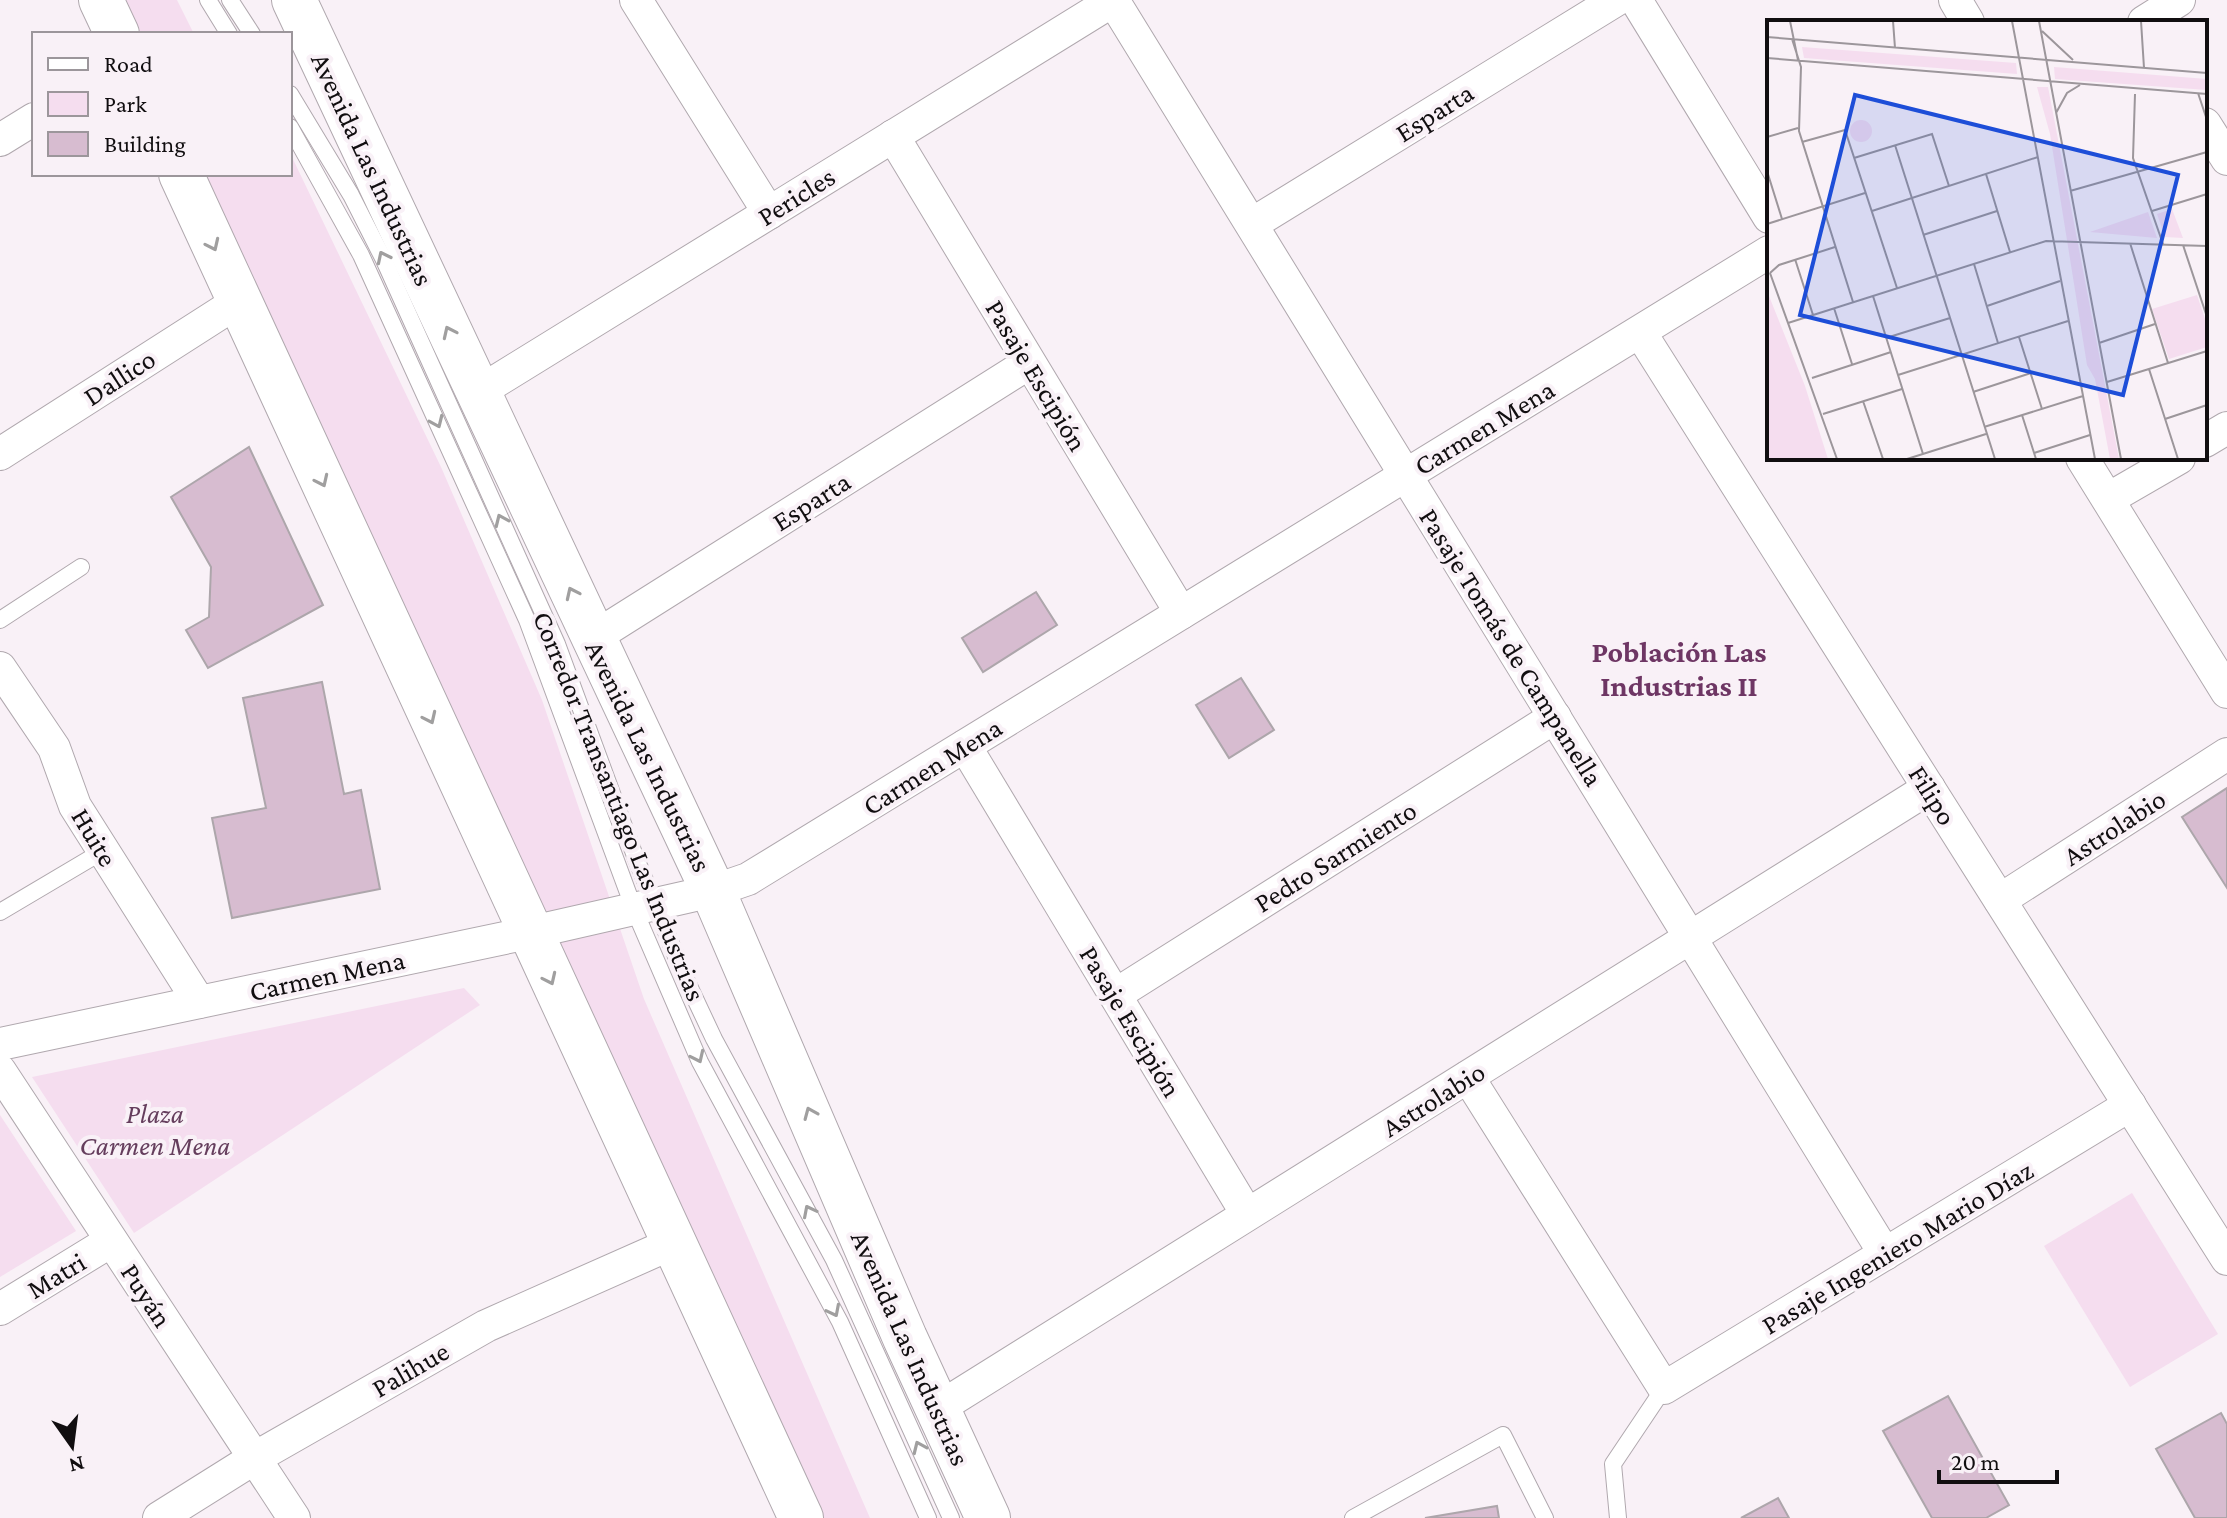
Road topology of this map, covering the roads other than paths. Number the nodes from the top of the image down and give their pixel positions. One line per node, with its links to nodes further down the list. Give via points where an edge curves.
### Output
1 (101, 0): 13 (main road)
2 (208, 0): 14 (lane)
3 (230, 0): 15 (lane)
4 (294, 0): 31 (main road, Avenida Las Industrias, one-way to 4)
5 (636, 0): 24 (street)
6 (1114, 0): 20 (street, Pericles); 26 (street, Pasaje Tomás de Campanella)
7 (1616, 0): 26 (street, Esparta)
8 (1636, 0): 25 (street)
9 (1955, 0): 11 (street)
10 (2179, 0): 12 (street)
11 (1967, 20)
12 (2147, 20)
13 (116, 32)
14 (228, 32)
15 (251, 32)
16 (292, 97): 52 (lane, Corredor Transantiago Las Industrias, one-way to 16, via 537,595 384,260)
17 (32, 120): 21 (street)
18 (2207, 127): 22 (street)
19 (292, 131): 52 (lane, Corredor Transantiago Las Industrias, one-way to 52, via 361,255 527,620)
20 (893, 136): 24 (street, Pericles); 30 (street, Pasaje Escipión)
21 (0, 140)
22 (2227, 159)
23 (182, 176): 28 (main road, one-way to 28)
24 (769, 213): 31 (street, Pericles)
25 (1767, 214)
26 (1252, 224): 37 (street, Pasaje Tomás de Campanella)
27 (1767, 253): 29 (street, Carmen Mena)
28 (239, 301): 34 (street, Dallico); 54 (main road, one-way to 54)
29 (1640, 332): 37 (street, Carmen Mena); 48 (street, Filipo)
30 (1029, 363): 40 (street, Pasaje Escipión); 42 (street, Esparta)
31 (477, 393): 42 (main road, Avenida Las Industrias, one-way to 31)
32 (2227, 428): 33 (street)
33 (2207, 440)
34 (0, 454)
35 (2083, 460): 38 (street)
36 (2176, 460): 38 (street)
37 (1406, 475): 40 (street, Carmen Mena); 45 (street, Pasaje Tomás de Campanella)
38 (2108, 499): 44 (street)
39 (81, 567): 41 (lane)
40 (1181, 613): 46 (street, Carmen Mena)
41 (0, 620)
42 (593, 638): 50 (main road, Avenida Las Industrias)
43 (0, 668): 49 (street, Huite, via 54,748 75,806)
44 (2227, 692)
45 (1555, 717): 55 (street, Pasaje Tomás de Campanella); 56 (street, Pedro Sarmiento)
46 (965, 746): 50 (street, Carmen Mena, via 767,869); 56 (street, Pasaje Escipión)
47 (2227, 754): 51 (street, Astrolabio)
48 (1929, 788): 51 (street, Filipo); 55 (street, Astrolabio)
49 (103, 851): 53 (lane); 57 (street, Huite)
50 (713, 891): 52 (street, Carmen Mena); 69 (main road, Avenida Las Industrias, one-way to 50)
51 (2000, 900): 61 (street, Filipo)
52 (644, 906): 54 (street, Carmen Mena); 74 (lane, Corredor Transantiago Las Industrias, one-way to 74, via 700,1062 840,1322); 75 (lane, Corredor Transantiago Las Industrias, one-way to 52, via 855,1302)
53 (0, 912)
54 (528, 933): 57 (street, Carmen Mena); 64 (main road, one-way to 64)
55 (1691, 937): 60 (street, Astrolabio); 65 (street, Pasaje Tomás de Campanella)
56 (1115, 995): 62 (street, Pasaje Escipión)
57 (199, 1002): 58 (street, Carmen Mena)
58 (0, 1044)
59 (0, 1071): 63 (street, Puyán)
60 (1468, 1077): 62 (street, Astrolabio); 68 (street)
61 (2130, 1105): 65 (street, Pasaje Ingeniero Mario Díaz); 66 (street, Filipo)
62 (1247, 1214): 69 (street, Astrolabio)
63 (111, 1241): 67 (street, Matri); 70 (street, Puyán)
64 (673, 1243): 70 (street, Palihue, via 486,1326); 73 (main road)
65 (1885, 1254): 68 (street, Pasaje Ingeniero Mario Díaz)
66 (2227, 1259)
67 (0, 1309)
68 (1664, 1388): 79 (lane, via 1613,1464)
69 (937, 1409): 76 (main road, Avenida Las Industrias)
70 (253, 1459): 71 (street, Palihue); 72 (street, Puyán)
71 (159, 1518)
72 (294, 1518)
73 (801, 1518)
74 (928, 1518)
75 (951, 1518)
76 (988, 1518)
77 (1353, 1518): 78 (lane, via 1503,1435)
78 (1545, 1518)
79 (1618, 1518)

